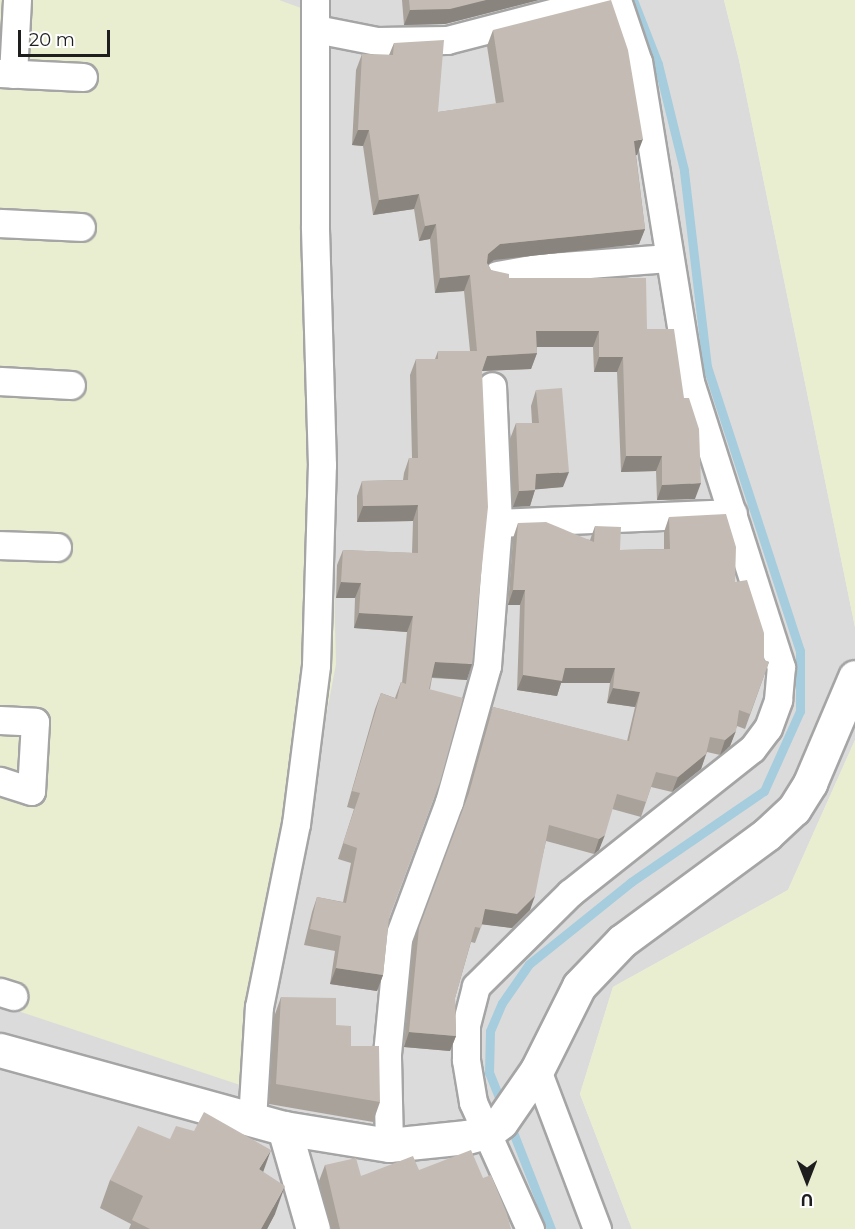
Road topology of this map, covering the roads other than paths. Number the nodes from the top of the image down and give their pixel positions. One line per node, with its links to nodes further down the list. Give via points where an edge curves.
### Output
1 (16, 0): 6 (street)
2 (315, 0): 5 (street)
3 (602, 0): 5 (street, via 447,40 377,41)
4 (617, 0): 10 (street, via 638,62)
5 (316, 29): 24 (street, via 315,226 322,465 316,665 296,824 259,1007)
6 (7, 73): 7 (street)
7 (83, 77)
8 (0, 223): 9 (street)
9 (81, 227)
10 (669, 258): 11 (street, via 536,268); 15 (street, via 690,382)
11 (497, 275)
12 (0, 381): 13 (street)
13 (71, 385)
14 (492, 386): 16 (street)
15 (733, 513): 16 (street); 25 (street, via 781,667 778,700 768,728 752,749 703,790 570,893 476,986 466,1025 466,1060 473,1102)
16 (498, 523): 27 (street, via 487,666 449,802 398,939 387,1054)
17 (0, 545): 18 (street)
18 (57, 547)
19 (855, 677): 23 (street, via 810,783 794,809 767,834 622,941 579,986)
20 (0, 720): 21 (street, via 35,722 31,791)
21 (0, 781)
22 (0, 1050): 24 (street)
23 (529, 1082): 25 (street); 30 (street)
24 (252, 1120): 26 (street)
25 (495, 1127): 27 (street); 29 (street)
26 (284, 1128): 27 (street); 28 (street)
27 (389, 1145)
28 (313, 1229)
29 (530, 1229)
30 (597, 1229)

